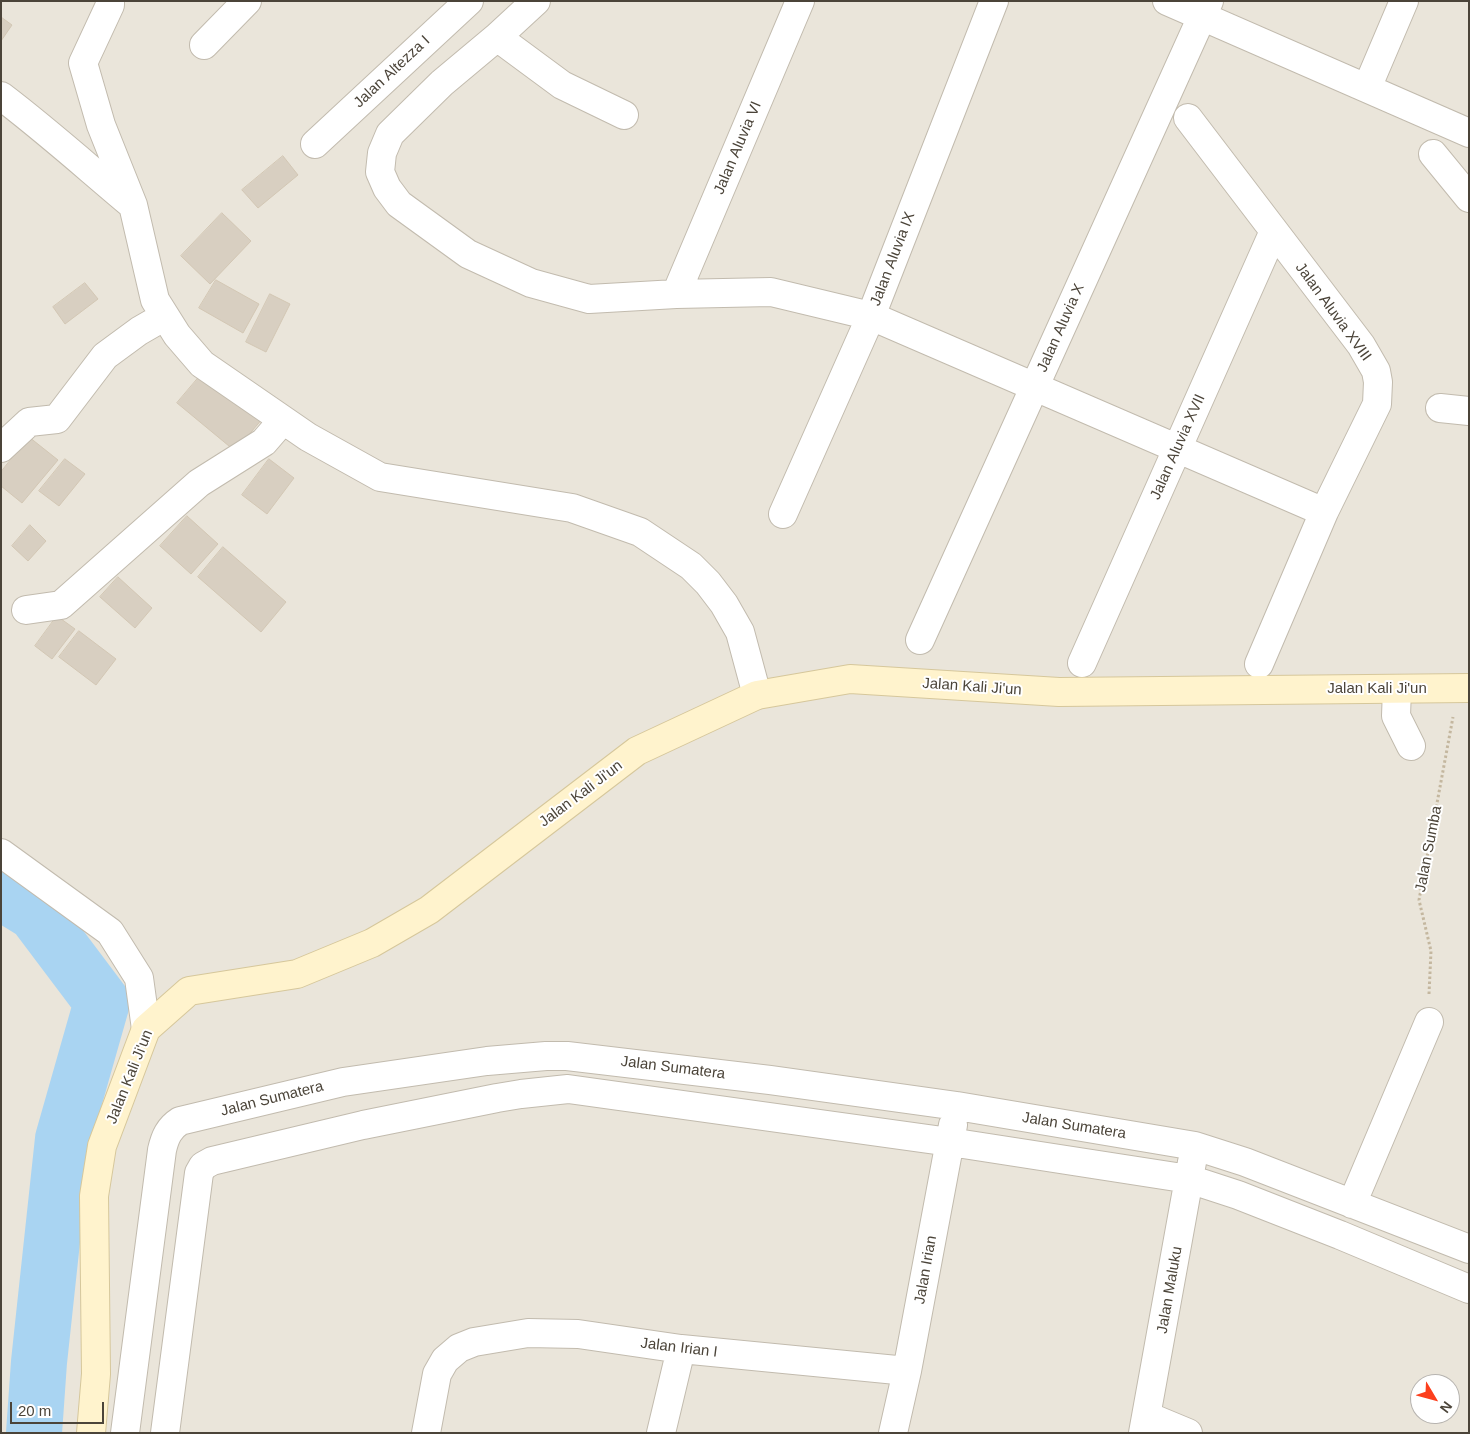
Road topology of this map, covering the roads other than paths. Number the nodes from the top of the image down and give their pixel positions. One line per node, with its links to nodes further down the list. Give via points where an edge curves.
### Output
1 (110, 1): 20 (street, via 83,63 100,125)
2 (246, 1): 11 (street)
3 (469, 1): 17 (street, Jalan Altezza I)
4 (536, 1): 10 (street)
5 (800, 1): 22 (street, Jalan Aluvia VI)
6 (994, 1): 24 (street, Jalan Aluvia IX)
7 (1166, 1): 9 (street)
8 (1404, 1): 12 (street)
9 (1206, 9): 12 (street); 25 (street, Jalan Aluvia X)
10 (497, 37): 14 (street, via 562,85); 22 (street, via 442,83 390,134 382,153 380,172 387,188 399,204 468,254 531,283 589,299)
11 (204, 46)
12 (1367, 88): 16 (street)
13 (1, 96): 20 (street)
14 (624, 115)
15 (1188, 118): 21 (street, Jalan Aluvia XVIII)
16 (1469, 133)
17 (315, 144)
18 (1433, 154): 19 (street)
19 (1469, 198)
20 (133, 205): 23 (street, via 155,300)
21 (1274, 232): 30 (street, Jalan Aluvia XVII); 31 (street, Jalan Aluvia XVIII, via 1360,345 1376,371 1378,382 1377,404)
22 (676, 294): 24 (street, via 771,292)
23 (165, 316): 28 (street, via 202,364); 29 (street, via 105,356 57,419 29,422)
24 (871, 316): 25 (street); 32 (street, Jalan Aluvia IX)
25 (1035, 387): 30 (street); 34 (street, Jalan Aluvia X)
26 (1440, 408): 27 (street)
27 (1469, 411)
28 (283, 420): 33 (street, via 264,442 199,483 61,605); 39 (street, via 380,477 572,508 640,532 691,566 724,604 740,632)
29 (1, 448)
30 (1178, 448): 31 (street); 35 (street, Jalan Aluvia XVII)
31 (1324, 512): 36 (street, Jalan Aluvia XVIII)
32 (783, 514)
33 (26, 610)
34 (920, 640)
35 (1082, 663)
36 (1259, 664)
37 (1464, 688): 38 (street, Jalan Kali Ji'un)
38 (1397, 689): 39 (street, Jalan Kali Ji'un, via 1059,692 850,679); 40 (street, via 1396,716)
39 (757, 695): 43 (street, Jalan Kali Ji'un, via 637,752 429,910 372,943 296,974 189,991)
40 (1411, 746)
41 (1, 853): 43 (street, via 110,932 139,978)
42 (1428, 1022): 48 (street)
43 (146, 1029): 54 (street, Jalan Kali Ji'un, via 102,1146 94,1196 96,1374)
44 (957, 1106): 45 (street, Jalan Irian); 46 (street, Jalan Sumatera); 55 (street, Jalan Sumatera, via 760,1079 546,1056 487,1061 343,1082 180,1121 164,1139 162,1150)
45 (950, 1142): 47 (street); 52 (street, Jalan Irian); 56 (street, via 568,1089 521,1094 363,1125 212,1161 199,1173)
46 (1196, 1146): 47 (street, Jalan Maluku); 48 (street, Jalan Sumatera)
47 (1189, 1179): 50 (street, via 1340,1235); 53 (street, Jalan Maluku)
48 (1352, 1204): 49 (street, Jalan Sumatera)
49 (1469, 1249)
50 (1469, 1289)
51 (681, 1349): 52 (street, Jalan Irian I); 57 (street, Jalan Irian I, via 578,1334 528,1333 474,1342 454,1352 437,1374); 58 (street)
52 (907, 1371): 59 (street, Jalan Irian)
53 (1145, 1424): 60 (street)
54 (91, 1433)
55 (124, 1433)
56 (165, 1433)
57 (426, 1433)
58 (661, 1433)
59 (893, 1433)
60 (1188, 1433)

